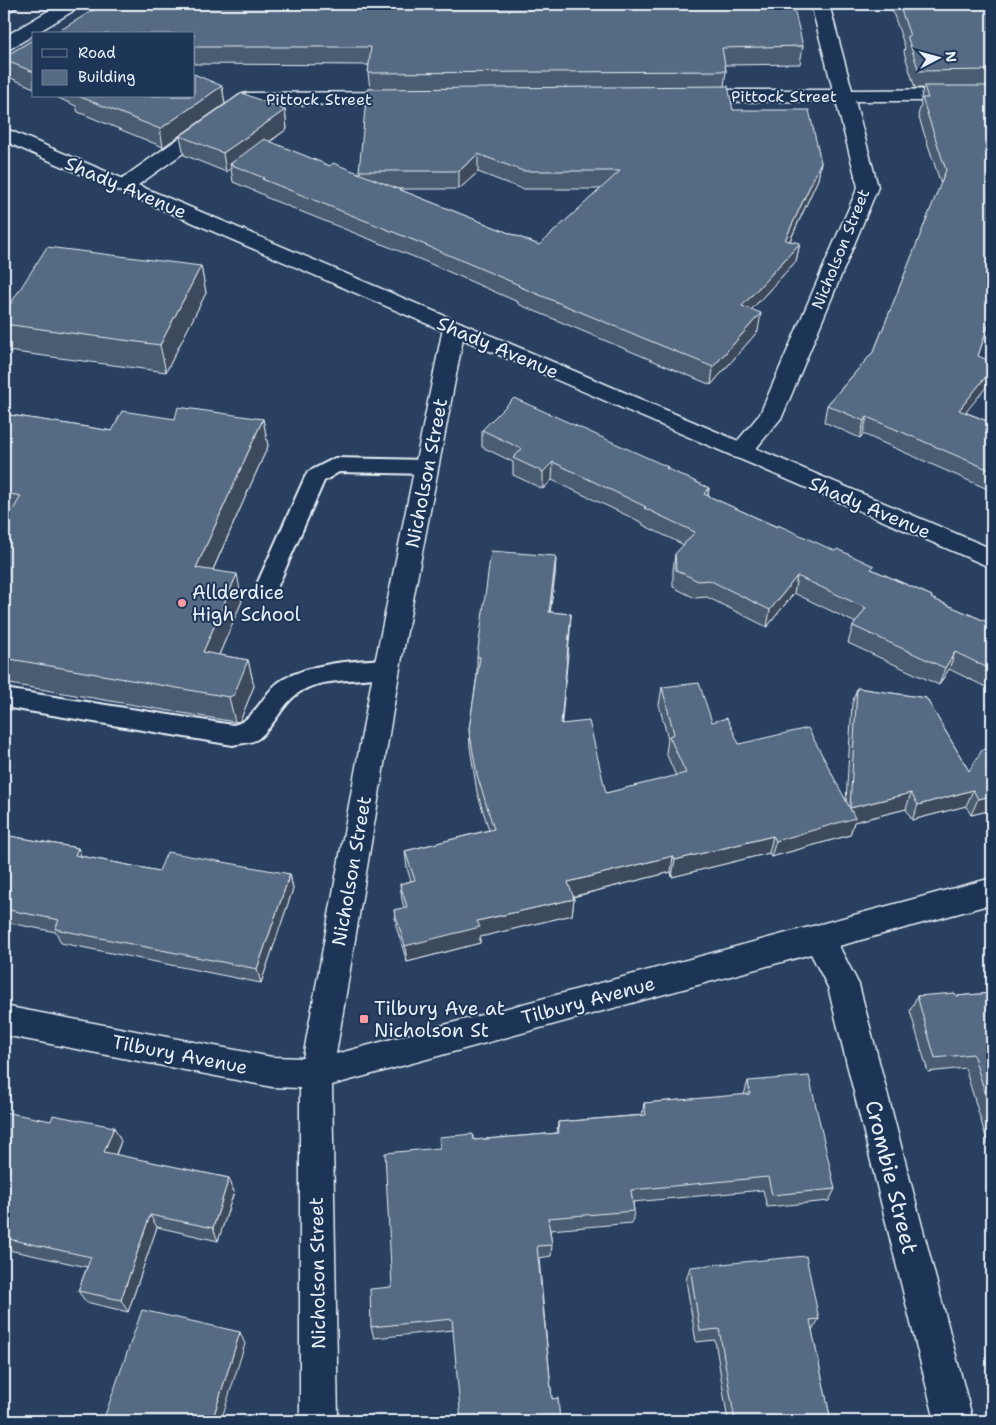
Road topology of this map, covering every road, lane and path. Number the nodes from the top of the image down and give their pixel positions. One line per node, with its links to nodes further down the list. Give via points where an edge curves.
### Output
1 (11, 4): 4 (lane)
2 (72, 4): 5 (street)
3 (820, 4): 7 (street, Nicholson Street)
4 (4, 8)
5 (4, 44)
6 (992, 94): 7 (street, Pittock Street)
7 (844, 95): 8 (street, Pittock Street); 13 (street, Nicholson Street, via 868,187 770,417)
8 (674, 96)
9 (416, 98): 11 (street, Pittock Street, via 248,99)
10 (4, 134): 11 (street, Shady Avenue)
11 (124, 186): 12 (street, Shady Avenue)
12 (454, 328): 13 (street, Shady Avenue); 14 (street, Nicholson Street)
13 (741, 451): 15 (street, Shady Avenue)
14 (427, 467): 16 (lane, via 335,465 315,477); 17 (street, Nicholson Street)
15 (992, 559)
16 (268, 584)
17 (387, 668): 18 (lane, via 316,676 289,687 250,732 233,735); 22 (street, Nicholson Street)
18 (4, 698)
19 (992, 891): 20 (street, Tilbury Avenue)
20 (818, 938): 22 (street, Tilbury Avenue); 24 (street, Crombie Street, via 843,985)
21 (4, 1021): 22 (street, Tilbury Avenue, via 272,1072)
22 (316, 1074): 23 (street, Nicholson Street)
23 (319, 1421)
24 (954, 1421)

